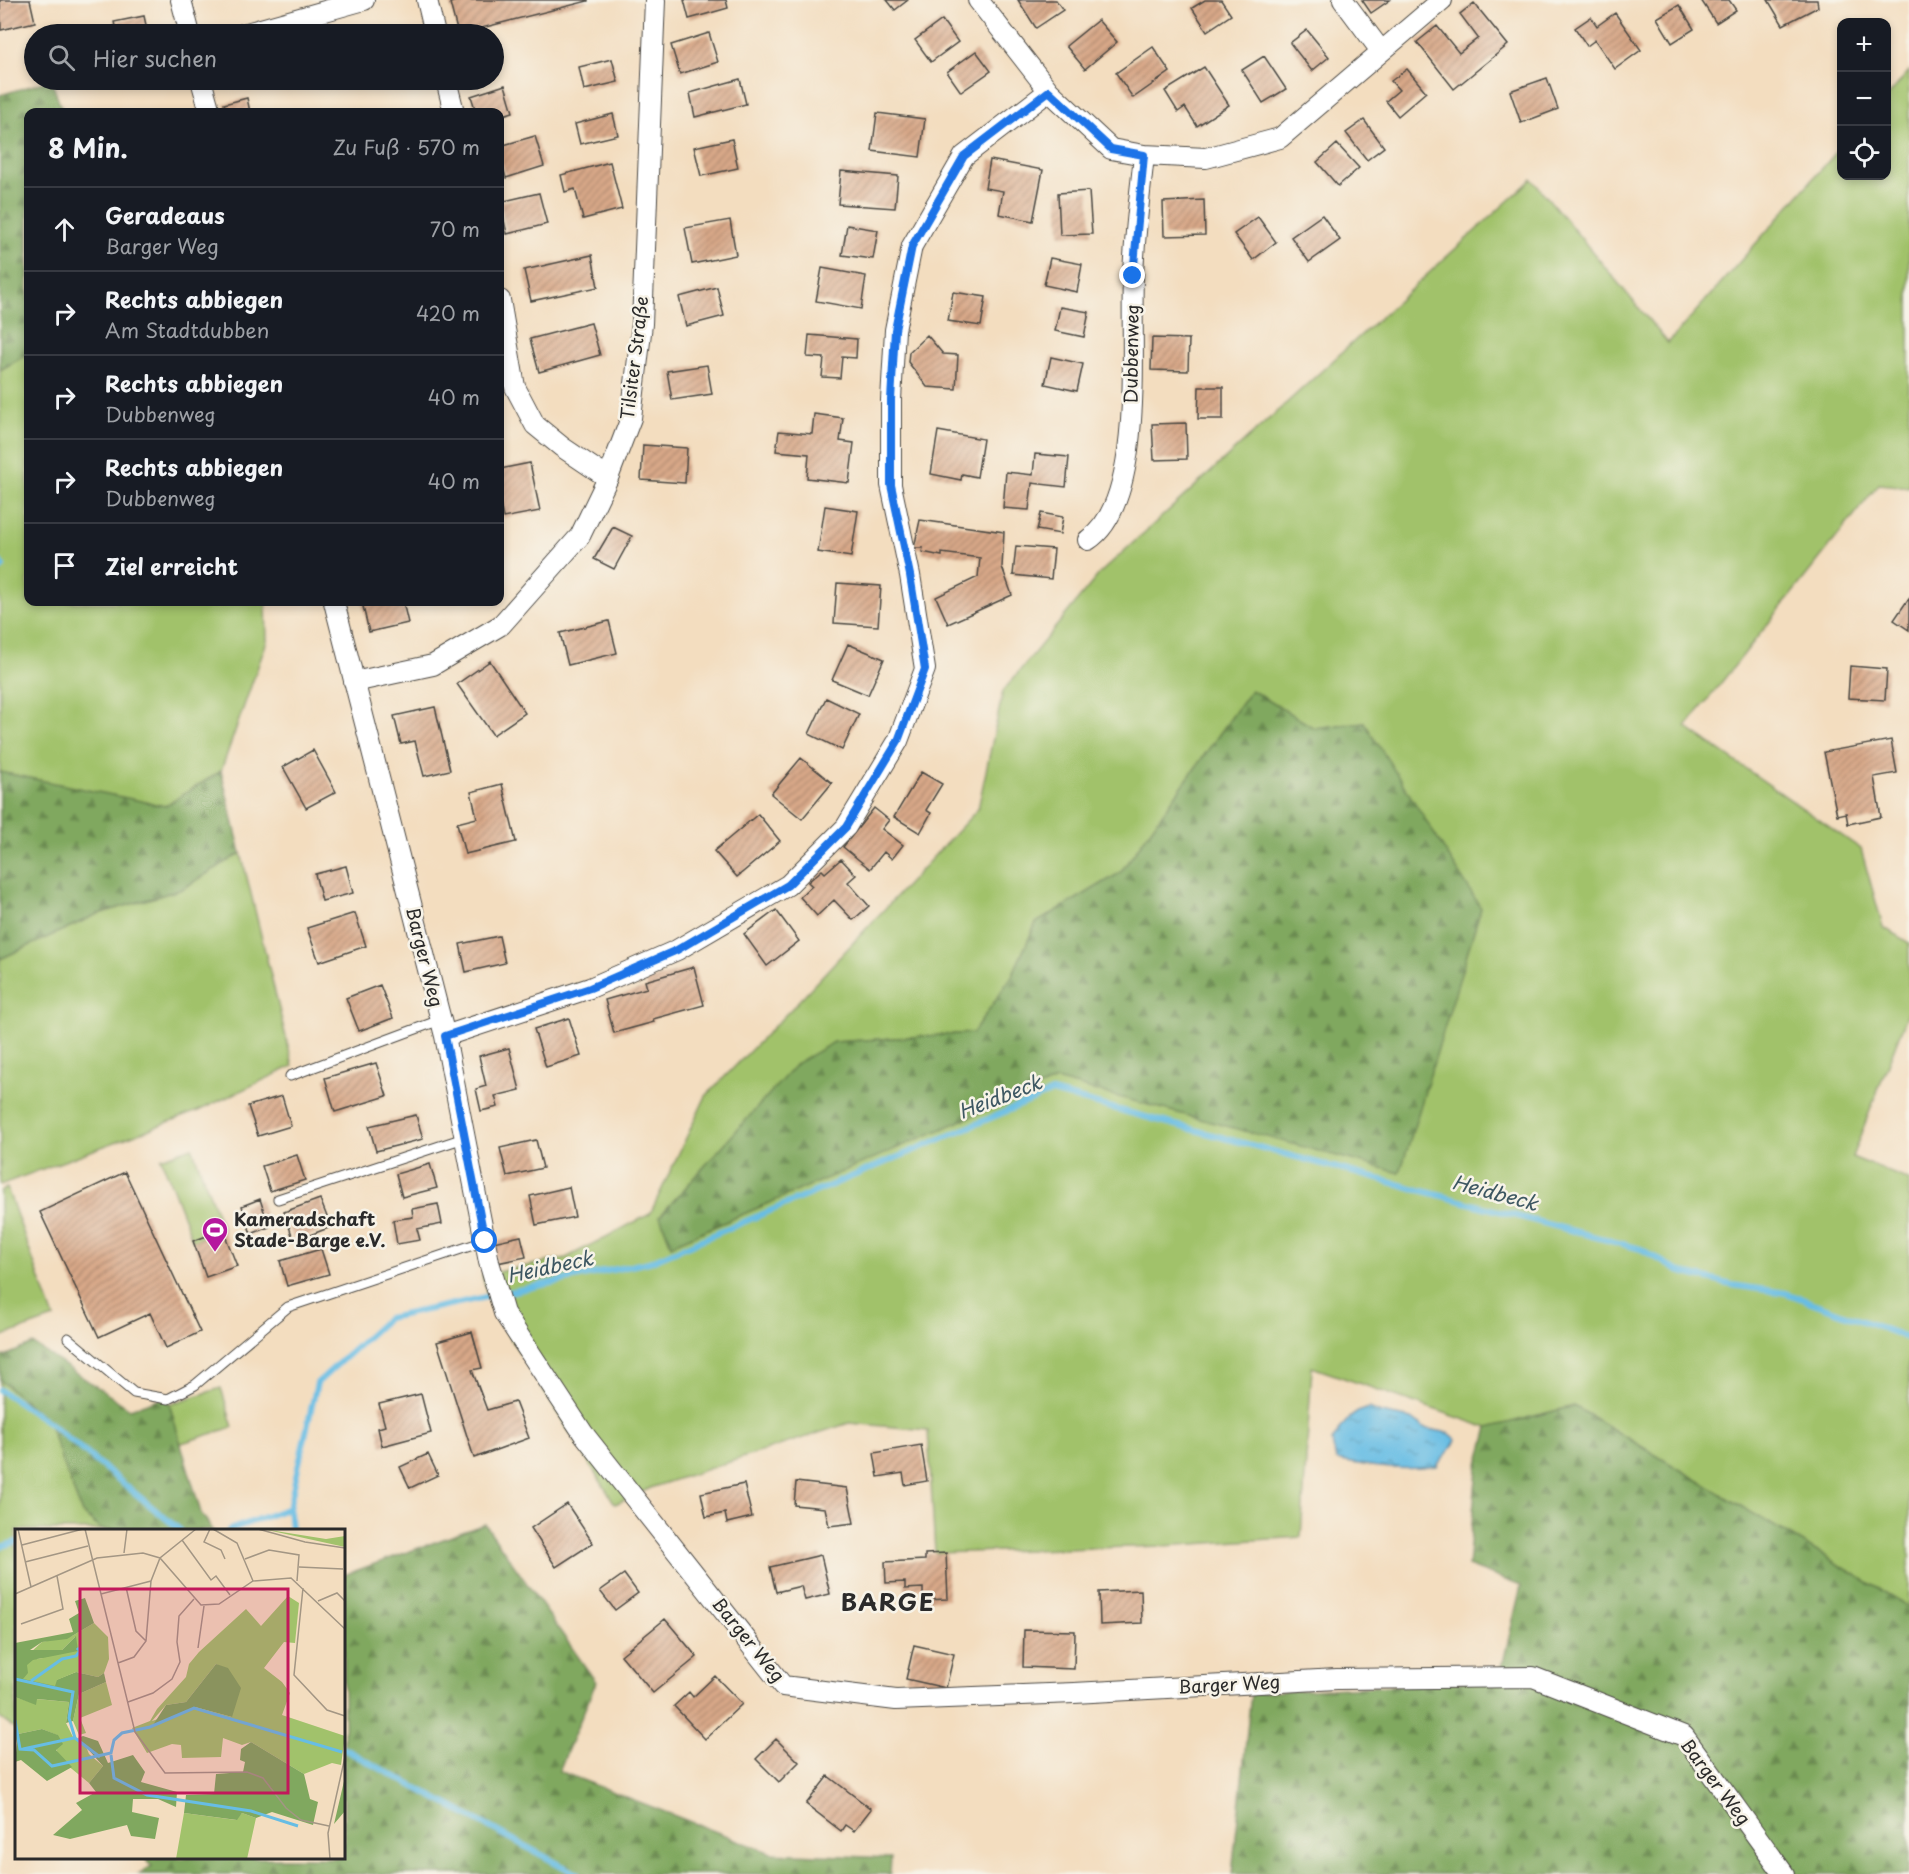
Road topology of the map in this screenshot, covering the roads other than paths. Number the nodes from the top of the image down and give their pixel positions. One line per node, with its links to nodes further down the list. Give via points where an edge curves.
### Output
1 (181, 0): 8 (street)
2 (364, 0): 9 (street)
3 (427, 0): 10 (street)
4 (655, 0): 19 (street, Tilsiter Straße, via 642,324 631,418)
5 (978, 0): 14 (street)
6 (1343, 0): 11 (street)
7 (1442, 0): 11 (street)
8 (187, 24)
9 (279, 24)
10 (433, 24)
11 (1381, 51): 17 (street, via 1280,138 1206,158)
12 (204, 90): 15 (street)
13 (448, 90): 16 (street)
14 (1049, 91): 17 (street, via 1111,149); 23 (street, via 964,156 912,246 895,330 891,485 925,669 898,741 846,827 788,885 677,950 590,988)
15 (209, 108)
16 (453, 108)
17 (1144, 155): 20 (street, Dubbenweg, via 1133,276 1131,437 1118,501 1099,534)
18 (504, 323): 19 (street, via 515,387 535,425)
19 (608, 478): 22 (street, Tilsiter Straße, via 580,536 501,625 433,665)
20 (1089, 540)
21 (335, 606): 22 (street, Barger Weg)
22 (354, 682): 23 (street, Barger Weg)
23 (442, 1028): 24 (lane); 25 (street, Barger Weg)
24 (290, 1076)
25 (464, 1138): 26 (lane); 27 (street, Barger Weg)
26 (278, 1199)
27 (485, 1241): 28 (lane, via 288,1307 195,1385 168,1399 134,1393); 29 (street, Barger Weg, via 504,1313 583,1433 783,1686 896,1700 1337,1679 1533,1677 1684,1736)
28 (68, 1338)
29 (1784, 1874)

